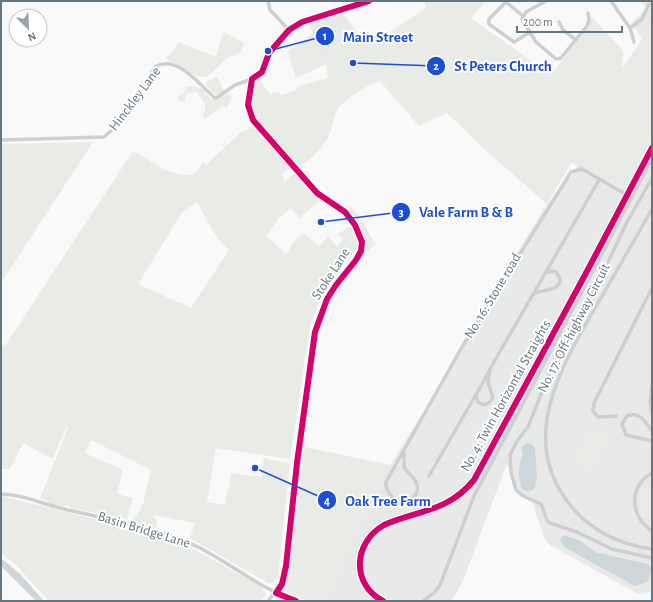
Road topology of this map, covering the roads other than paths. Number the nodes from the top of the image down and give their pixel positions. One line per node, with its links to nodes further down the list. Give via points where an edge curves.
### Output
1 (268, 1): 12 (street, via 270,10)
2 (370, 1): 12 (street, via 302,22)
3 (546, 1): 6 (street)
4 (611, 1): 11 (street)
5 (507, 2): 9 (street); 13 (street, via 489,19 488,24 514,42)
6 (542, 2): 9 (street)
7 (649, 4): 11 (street, via 642,19)
8 (588, 13): 14 (street, via 587,26)
9 (523, 16): 13 (street, via 522,19)
10 (559, 22): 14 (street, via 563,30)
11 (630, 28): 15 (street)
12 (289, 30): 16 (street, via 269,52 262,72)
13 (530, 32): 14 (street, via 541,47 559,60)
14 (576, 40)
15 (634, 42)
16 (252, 79): 17 (street, Hinckley Lane, via 215,98 181,67 162,64 156,66 112,130 104,137); 41 (street, Stoke Lane, via 248,105 253,120 317,192 345,212 355,225 362,242 356,260 327,300 315,332 286,566 282,584)
17 (1, 140)
18 (652, 148): 22 (street, No. 4: Twin Horizontal Straights)
19 (652, 159): 45 (street, No. 4: Twin Horizontal Straights, via 474,496 440,585)
20 (652, 178): 40 (street, No. 17: Off-highway Circuit, via 549,374 528,427 513,448 509,462 516,490 541,504 547,520 612,549)
21 (599, 180): 22 (street); 24 (street); 34 (street, No. 16: Stone road, via 578,169 571,172 564,181 462,347)
22 (627, 195): 44 (street, No. 4: Twin Horizontal Straights, via 474,480 460,496 450,502 432,511 384,525 366,541 359,561 363,578 374,596)
23 (652, 209): 39 (street, via 563,365 550,400 546,437 552,475 579,516 611,537 631,545)
24 (546, 274): 26 (street); 26 (street, via 556,272 560,283 555,288 537,292)
25 (652, 288): 31 (street, via 594,403 593,411 598,417)
26 (529, 302): 27 (street)
27 (490, 369): 29 (street); 29 (street, via 488,384 493,396 491,402 484,405 479,403 476,398)
28 (652, 384): 30 (street)
29 (478, 391): 36 (street)
30 (652, 414)
31 (616, 416)
32 (652, 431): 33 (street, via 636,414 627,416 622,424 626,435)
33 (652, 441)
34 (404, 452): 34 (street, No. 16: Stone road, via 404,467 417,486 411,499 400,502 391,497 385,485)
35 (652, 473): 38 (street, via 640,483 634,503 636,514 642,524)
36 (429, 476)
37 (1, 494): 41 (street, Basin Bridge Lane, via 13,494 59,508 124,522 188,542)
38 (652, 531)
39 (652, 549)
40 (652, 558)
41 (276, 593): 42 (street); 43 (street, Basin Bridge Lane)
42 (268, 601)
43 (296, 601)
44 (383, 601)
45 (423, 601)

